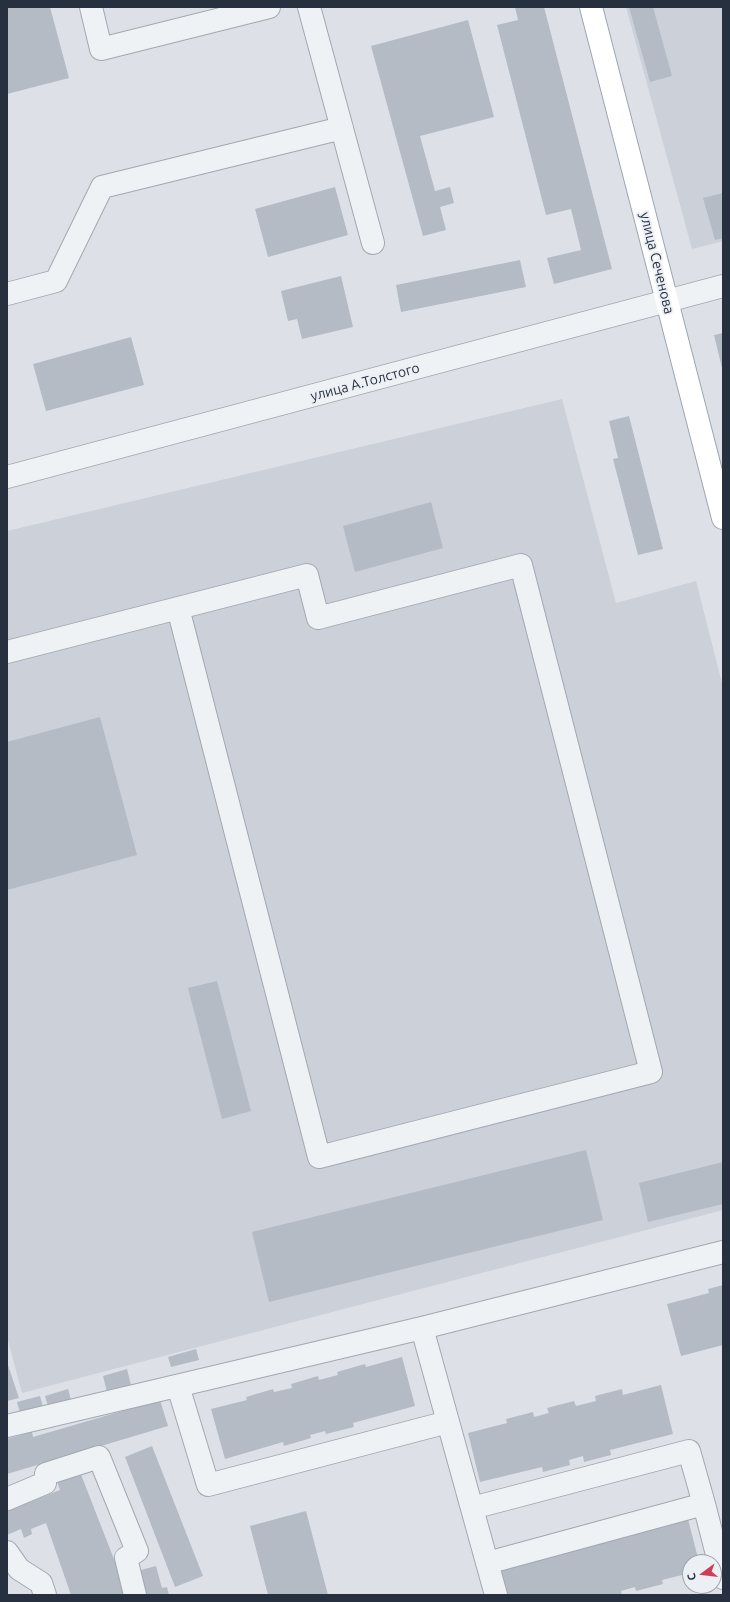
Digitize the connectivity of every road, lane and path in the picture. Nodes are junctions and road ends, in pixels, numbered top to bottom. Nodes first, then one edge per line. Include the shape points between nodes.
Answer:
1 (91, 7) edge
2 (269, 7) edge
3 (309, 7) edge
4 (591, 7) edge
5 (342, 128) junction
6 (373, 242) dead end
7 (723, 286) edge
8 (7, 294) edge
9 (667, 301) junction
10 (7, 478) edge
11 (723, 518) edge
12 (178, 608) junction
13 (7, 652) edge
14 (723, 1252) edge
15 (422, 1328) junction
16 (178, 1386) junction
17 (448, 1422) junction
18 (7, 1426) edge
19 (7, 1499) edge
20 (704, 1504) junction
21 (472, 1508) junction
22 (7, 1552) edge
23 (720, 1554) edge
24 (487, 1563) junction
25 (45, 1595) edge
26 (135, 1595) edge
27 (496, 1595) edge

1 - 2 street via 101,49
3 - 5 street
4 - 9 main road, улица Сеченова
5 - 6 street
5 - 8 street via 102,187 56,281
7 - 9 street, улица А.Толстого
9 - 10 street, улица А.Толстого
9 - 11 main road, улица Сеченова
12 - 12 street via 307,575 318,618 521,566 651,1072 319,1157
12 - 13 street
14 - 15 street
15 - 16 street
15 - 17 street
16 - 17 street via 208,1485
16 - 18 street
17 - 21 street
19 - 26 street via 45,1483 46,1474 99,1457 137,1551 126,1558
20 - 21 street via 689,1450
20 - 23 street
20 - 24 street
21 - 24 street
22 - 25 street via 19,1569 40,1583
24 - 27 street

